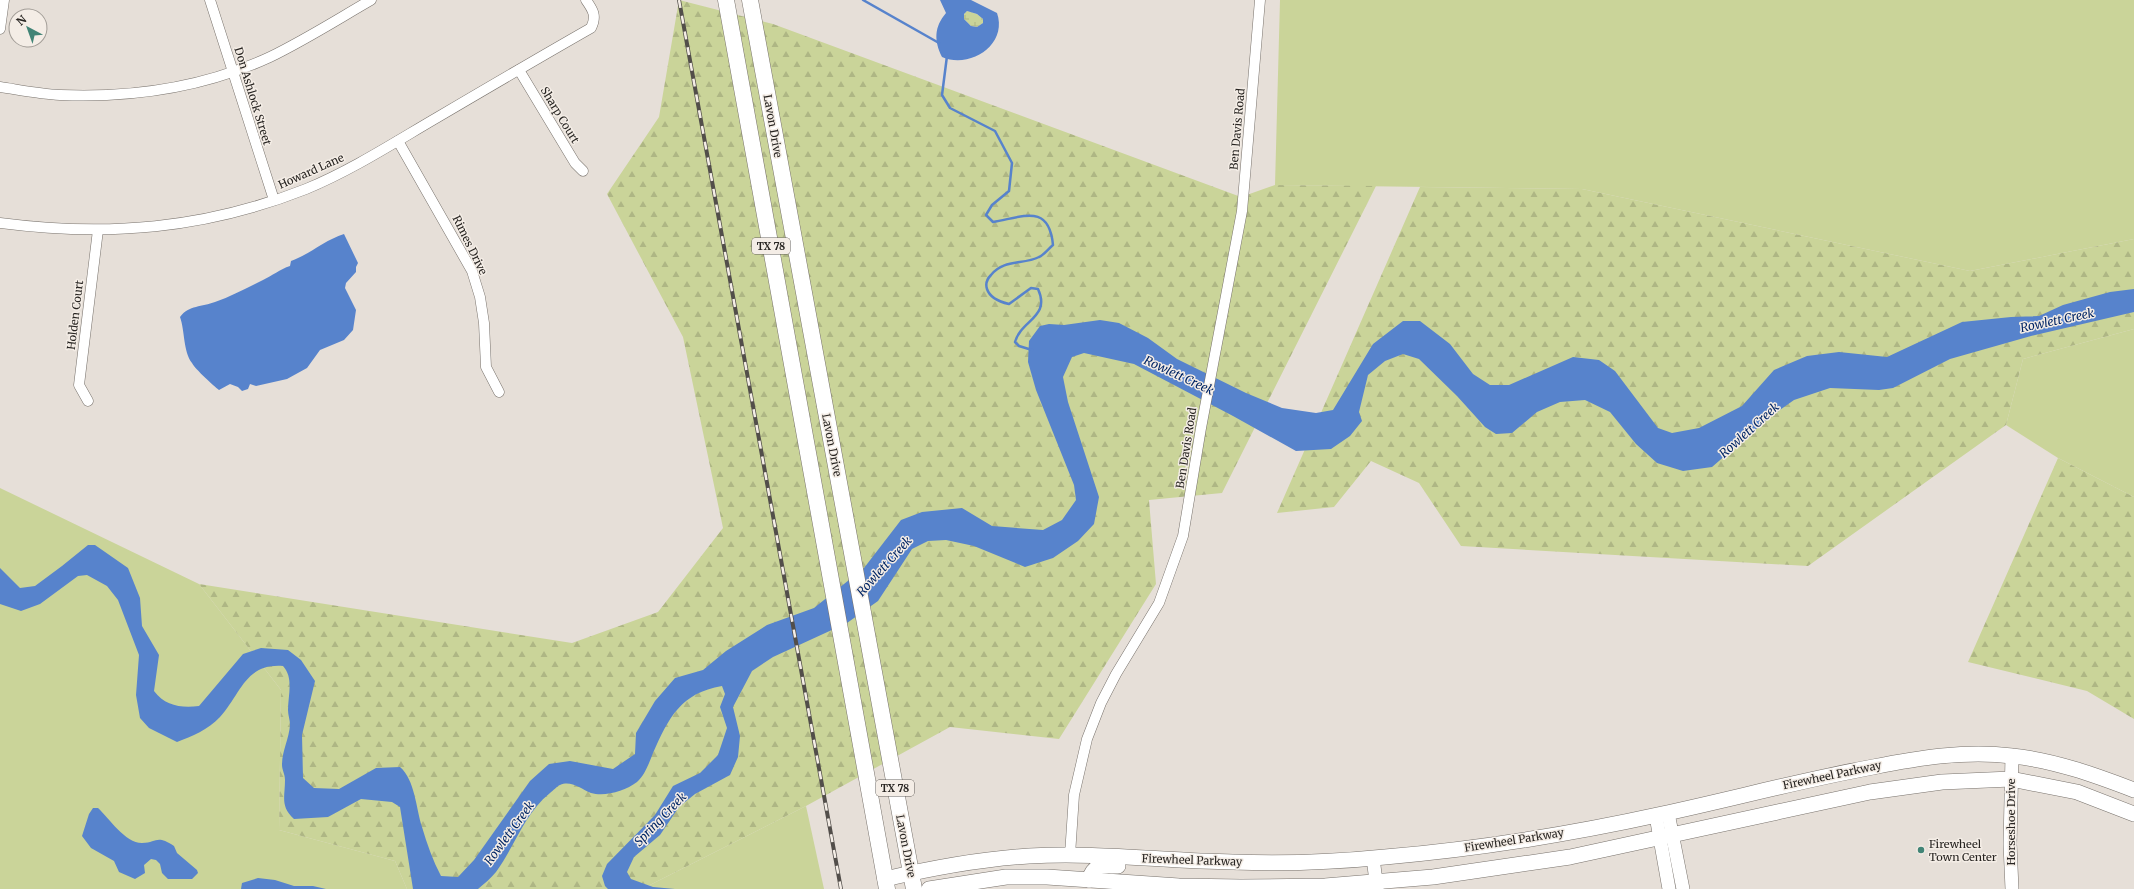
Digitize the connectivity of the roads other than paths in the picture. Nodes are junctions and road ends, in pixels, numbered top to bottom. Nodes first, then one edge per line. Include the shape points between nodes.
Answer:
1 (4, 0) edge
2 (210, 0) edge
3 (371, 0) edge
4 (586, 0) edge
5 (726, 0) edge
6 (750, 0) edge
7 (1260, 0) edge
8 (0, 29) edge
9 (519, 70) junction
10 (233, 71) junction
11 (0, 87) edge
12 (398, 141) junction
13 (583, 171) dead end
14 (274, 200) junction
15 (0, 223) edge
16 (98, 230) junction
17 (499, 392) dead end
18 (88, 401) dead end
19 (2012, 756) junction
20 (2011, 779) junction
21 (2134, 790) edge
22 (1662, 814) junction
23 (2134, 814) edge
24 (1666, 837) junction
25 (1070, 855) junction
26 (1373, 858) junction
27 (1235, 863) junction
28 (911, 873) junction
29 (1089, 880) junction
30 (886, 884) edge
31 (1377, 886) edge
32 (914, 889) edge
33 (928, 889) edge
34 (1669, 889) edge
35 (1683, 889) edge
36 (2012, 889) edge

1 - 8 street
2 - 10 street, Don Ashlock Street
3 - 10 street via 269,57
4 - 9 street, Howard Lane via 594,12 595,20 591,28
5 - 30 main road, TX 78
6 - 28 main road, Lavon Drive / TX 78
7 - 25 street, Ben Davis Road via 1242,211 1183,536 1166,585 1148,623 1112,681 1087,739 1074,795
9 - 12 street, Howard Lane
9 - 13 street, Sharp Court via 575,163
10 - 11 street via 206,80 154,91 105,96 58,95
10 - 14 street, Don Ashlock Street
12 - 14 street, Howard Lane via 306,188
12 - 17 street, Rimes Drive via 472,271 484,323 486,367
14 - 16 street, Howard Lane via 172,226
15 - 16 street, Howard Lane via 47,230
16 - 18 street, Holden Court via 79,385
19 - 20 street, Horseshoe Drive
19 - 21 main road, Firewheel Parkway via 2055,764
19 - 22 main road, Firewheel Parkway via 1962,754 1900,762 1822,776
20 - 23 main road via 2077,792
20 - 24 main road via 1942,782 1870,792
20 - 36 street, Horseshoe Drive
22 - 24 street
22 - 26 main road, Firewheel Parkway via 1499,844
24 - 31 main road via 1516,866
24 - 34 street
24 - 35 street
25 - 27 main road, Firewheel Parkway
25 - 28 main road, Firewheel Parkway via 992,859
26 - 27 main road, Firewheel Parkway
26 - 31 street
27 - 29 main road via 1194,868 1096,867
28 - 30 main road, Firewheel Parkway
28 - 32 main road, Lavon Drive / TX 78
29 - 31 main road via 1179,886
29 - 33 main road via 1006,877

